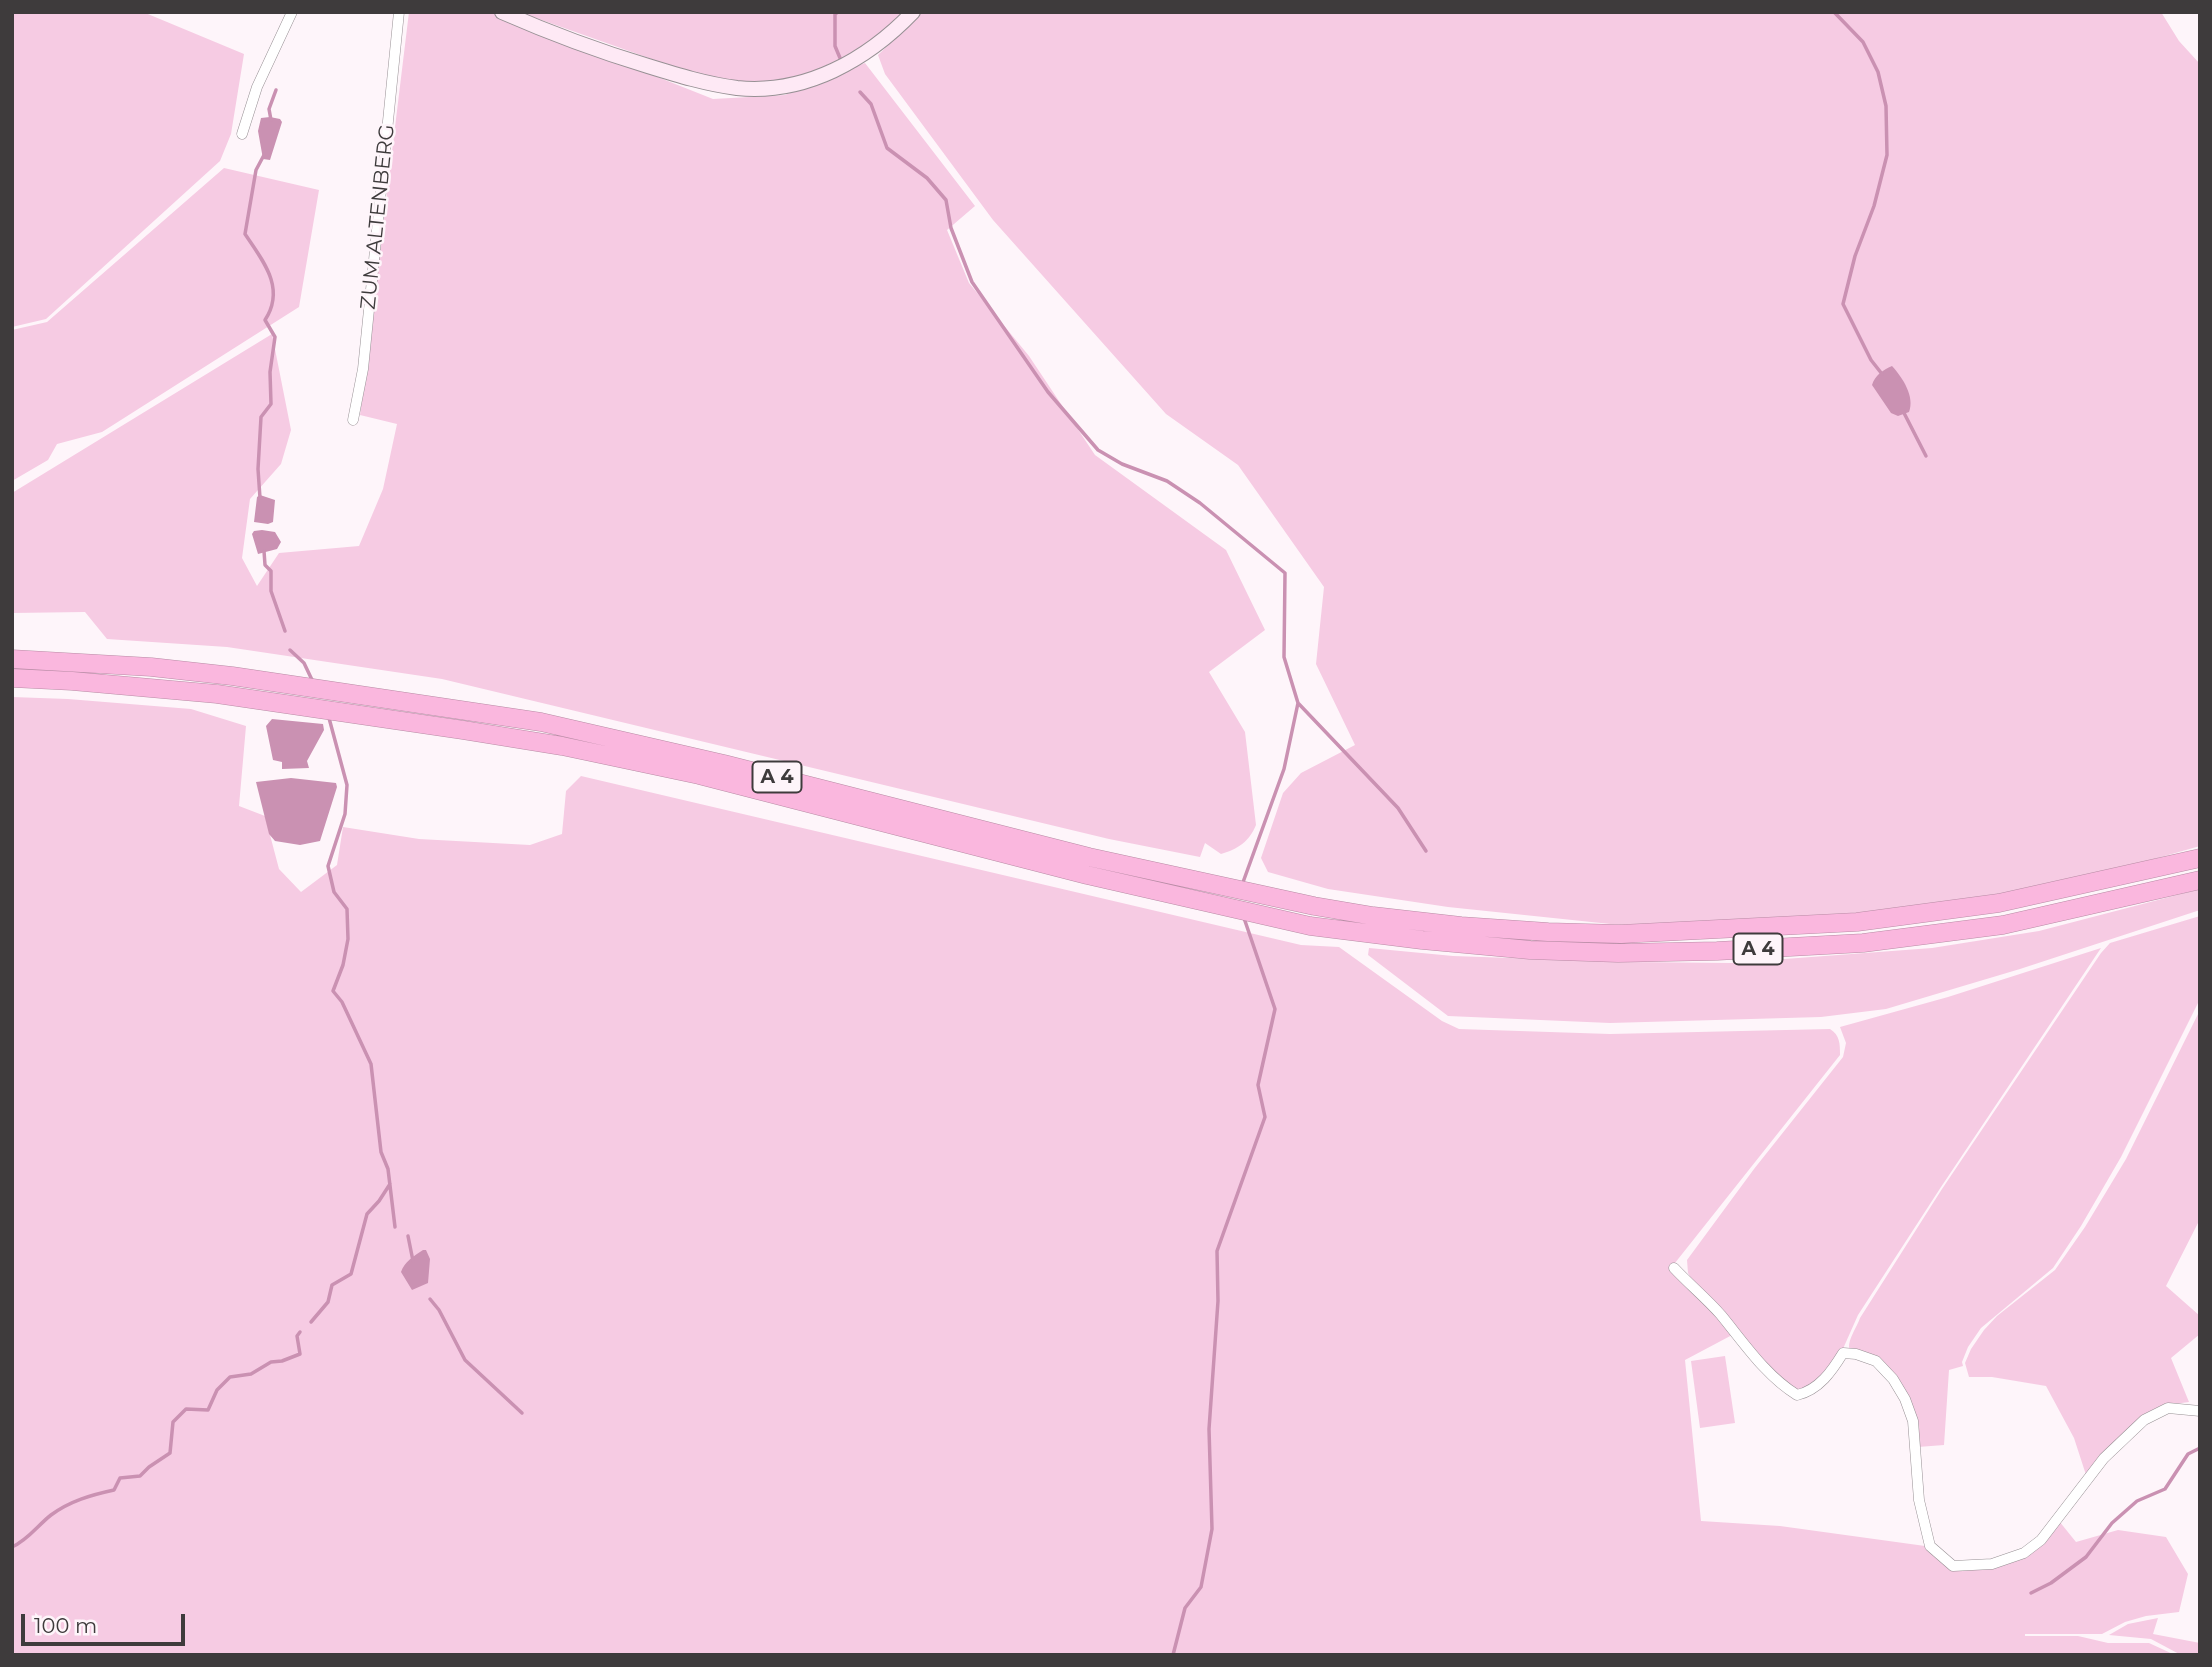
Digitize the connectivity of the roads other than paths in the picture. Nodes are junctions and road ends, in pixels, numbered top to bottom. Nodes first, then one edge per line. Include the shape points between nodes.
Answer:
1 (292, 12) edge
2 (399, 12) edge
3 (502, 12) edge
4 (913, 12) edge
5 (242, 134) dead end
6 (353, 420) dead end
7 (12, 659) edge
8 (12, 678) edge
9 (2200, 858) edge
10 (2200, 880) edge
11 (1674, 1268) dead end
12 (2200, 1411) edge

1 - 5 street via 257,88
2 - 6 street, ZUM ALTENBERG via 363,369
3 - 4 street via 631,61 710,84 751,88 790,85 832,71 873,47
7 - 9 highway, A 4 via 232,676 541,722 1089,857 1314,906 1448,925 1621,934 1857,922 1999,903
8 - 10 highway, A 4 via 217,694 562,746 699,775 1087,875 1310,926 1530,950 1717,951 1863,943 2003,925
11 - 12 street via 1784,1387 1797,1395 1810,1392 1843,1353 1876,1361 1893,1379 1913,1421 1919,1500 1930,1546 1953,1566 1992,1564 2024,1553 2041,1540 2104,1458 2144,1420 2168,1408

